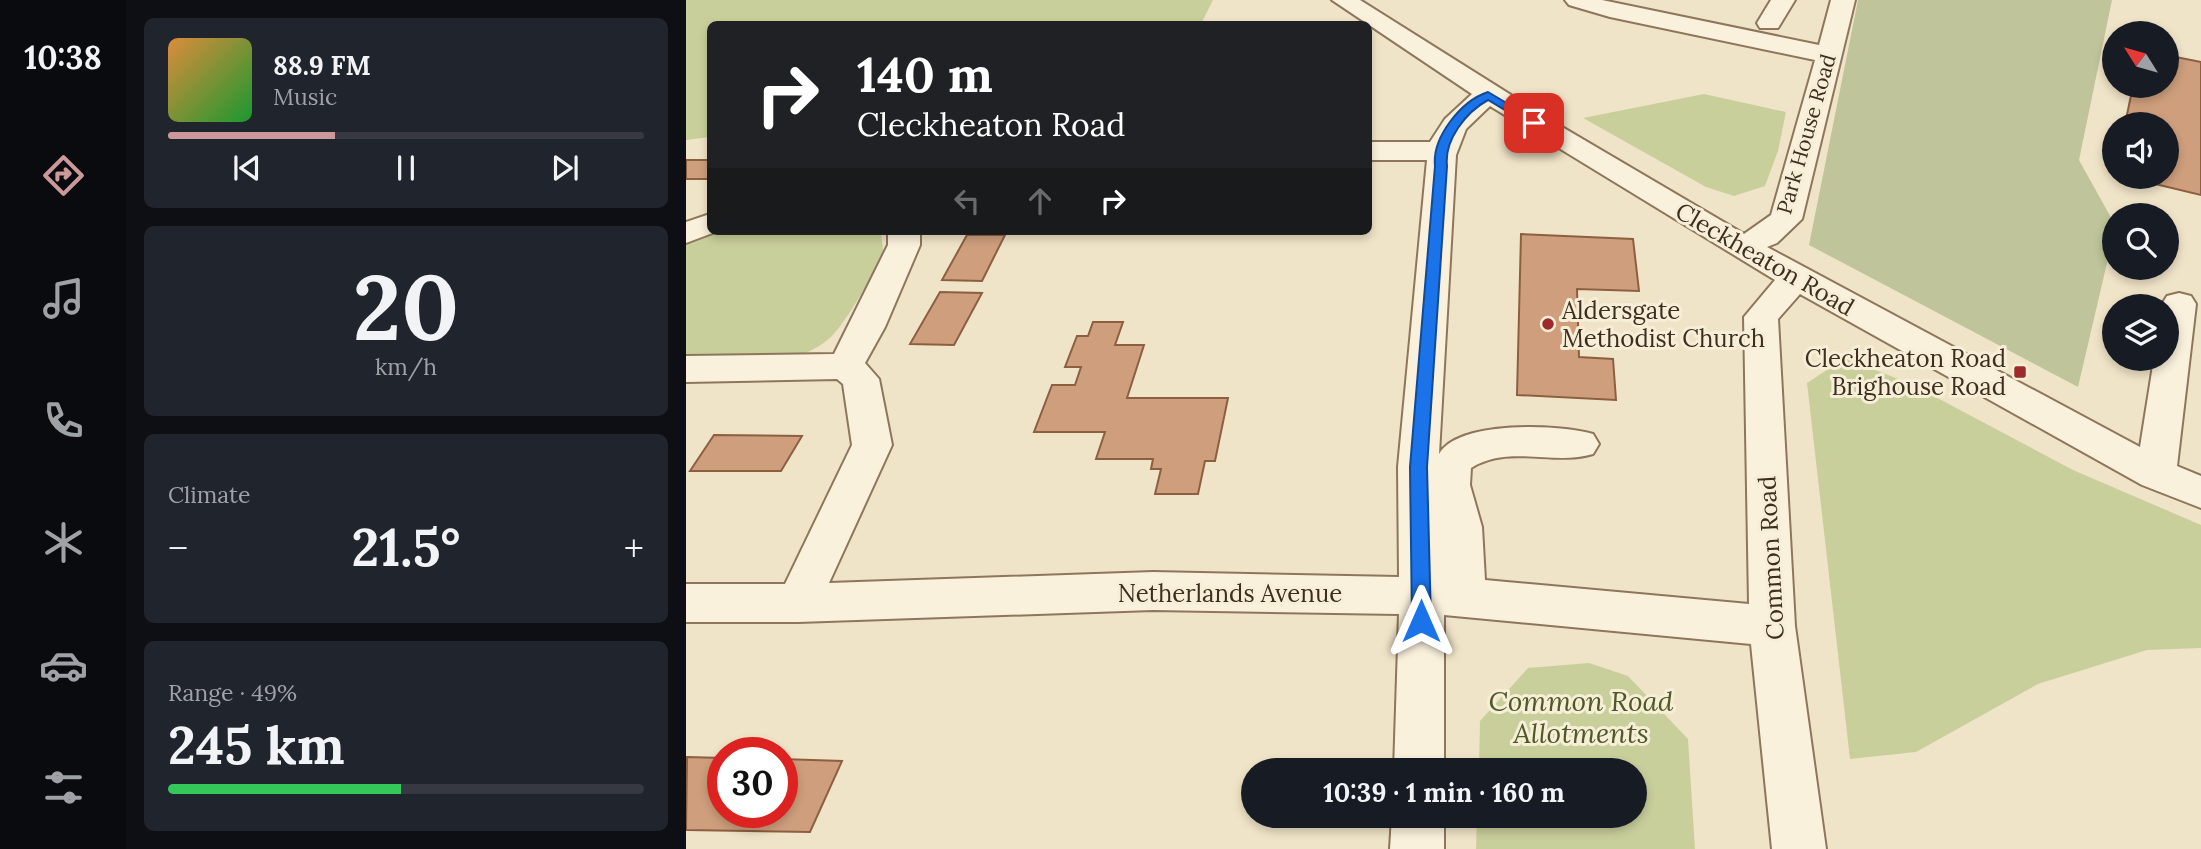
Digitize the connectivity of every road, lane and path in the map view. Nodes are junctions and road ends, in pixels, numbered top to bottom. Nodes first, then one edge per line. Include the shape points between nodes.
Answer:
1 (1344, 0) edge
2 (1577, 0) edge
3 (1783, 0) edge
4 (1843, 0) edge
5 (1769, 23) dead end
6 (1829, 55) junction
7 (1488, 95) junction
8 (1372, 151) edge
9 (1439, 151) junction
10 (707, 224) edge
11 (686, 233) edge
12 (904, 235) edge
13 (1742, 246) junction
14 (1796, 278) junction
15 (845, 366) junction
16 (686, 369) edge
17 (2170, 371) edge
18 (1579, 444) dead end
19 (2156, 474) junction
20 (2201, 492) edge
21 (1443, 596) junction
22 (686, 603) edge
23 (798, 604) junction
24 (1772, 626) junction
25 (1421, 758) edge
26 (1418, 828) edge
27 (1417, 849) edge
28 (1799, 849) edge

1 - 7 street, Cleckheaton Road
2 - 6 street
3 - 5 street
4 - 6 street, Park House Road
6 - 13 street, Park House Road via 1786,219 1766,236
7 - 9 street via 1468,107
7 - 13 street, Cleckheaton Road
8 - 9 street
9 - 21 street via 1450,192 1419,467
10 - 11 street
12 - 15 street via 904,245
13 - 14 street, Cleckheaton Road
14 - 19 street, Cleckheaton Road
14 - 24 street, Common Road via 1761,317
15 - 16 street
15 - 23 street via 861,379 872,445
17 - 19 street
18 - 21 street via 1485,444 1461,454 1450,467 1449,491 1461,524
19 - 20 street, Cleckheaton Road
21 - 23 street, Netherlands Avenue via 1153,591
21 - 24 street, Netherlands Avenue
21 - 25 street
22 - 23 street, Netherlands Avenue
24 - 28 street, Common Road
26 - 27 street

